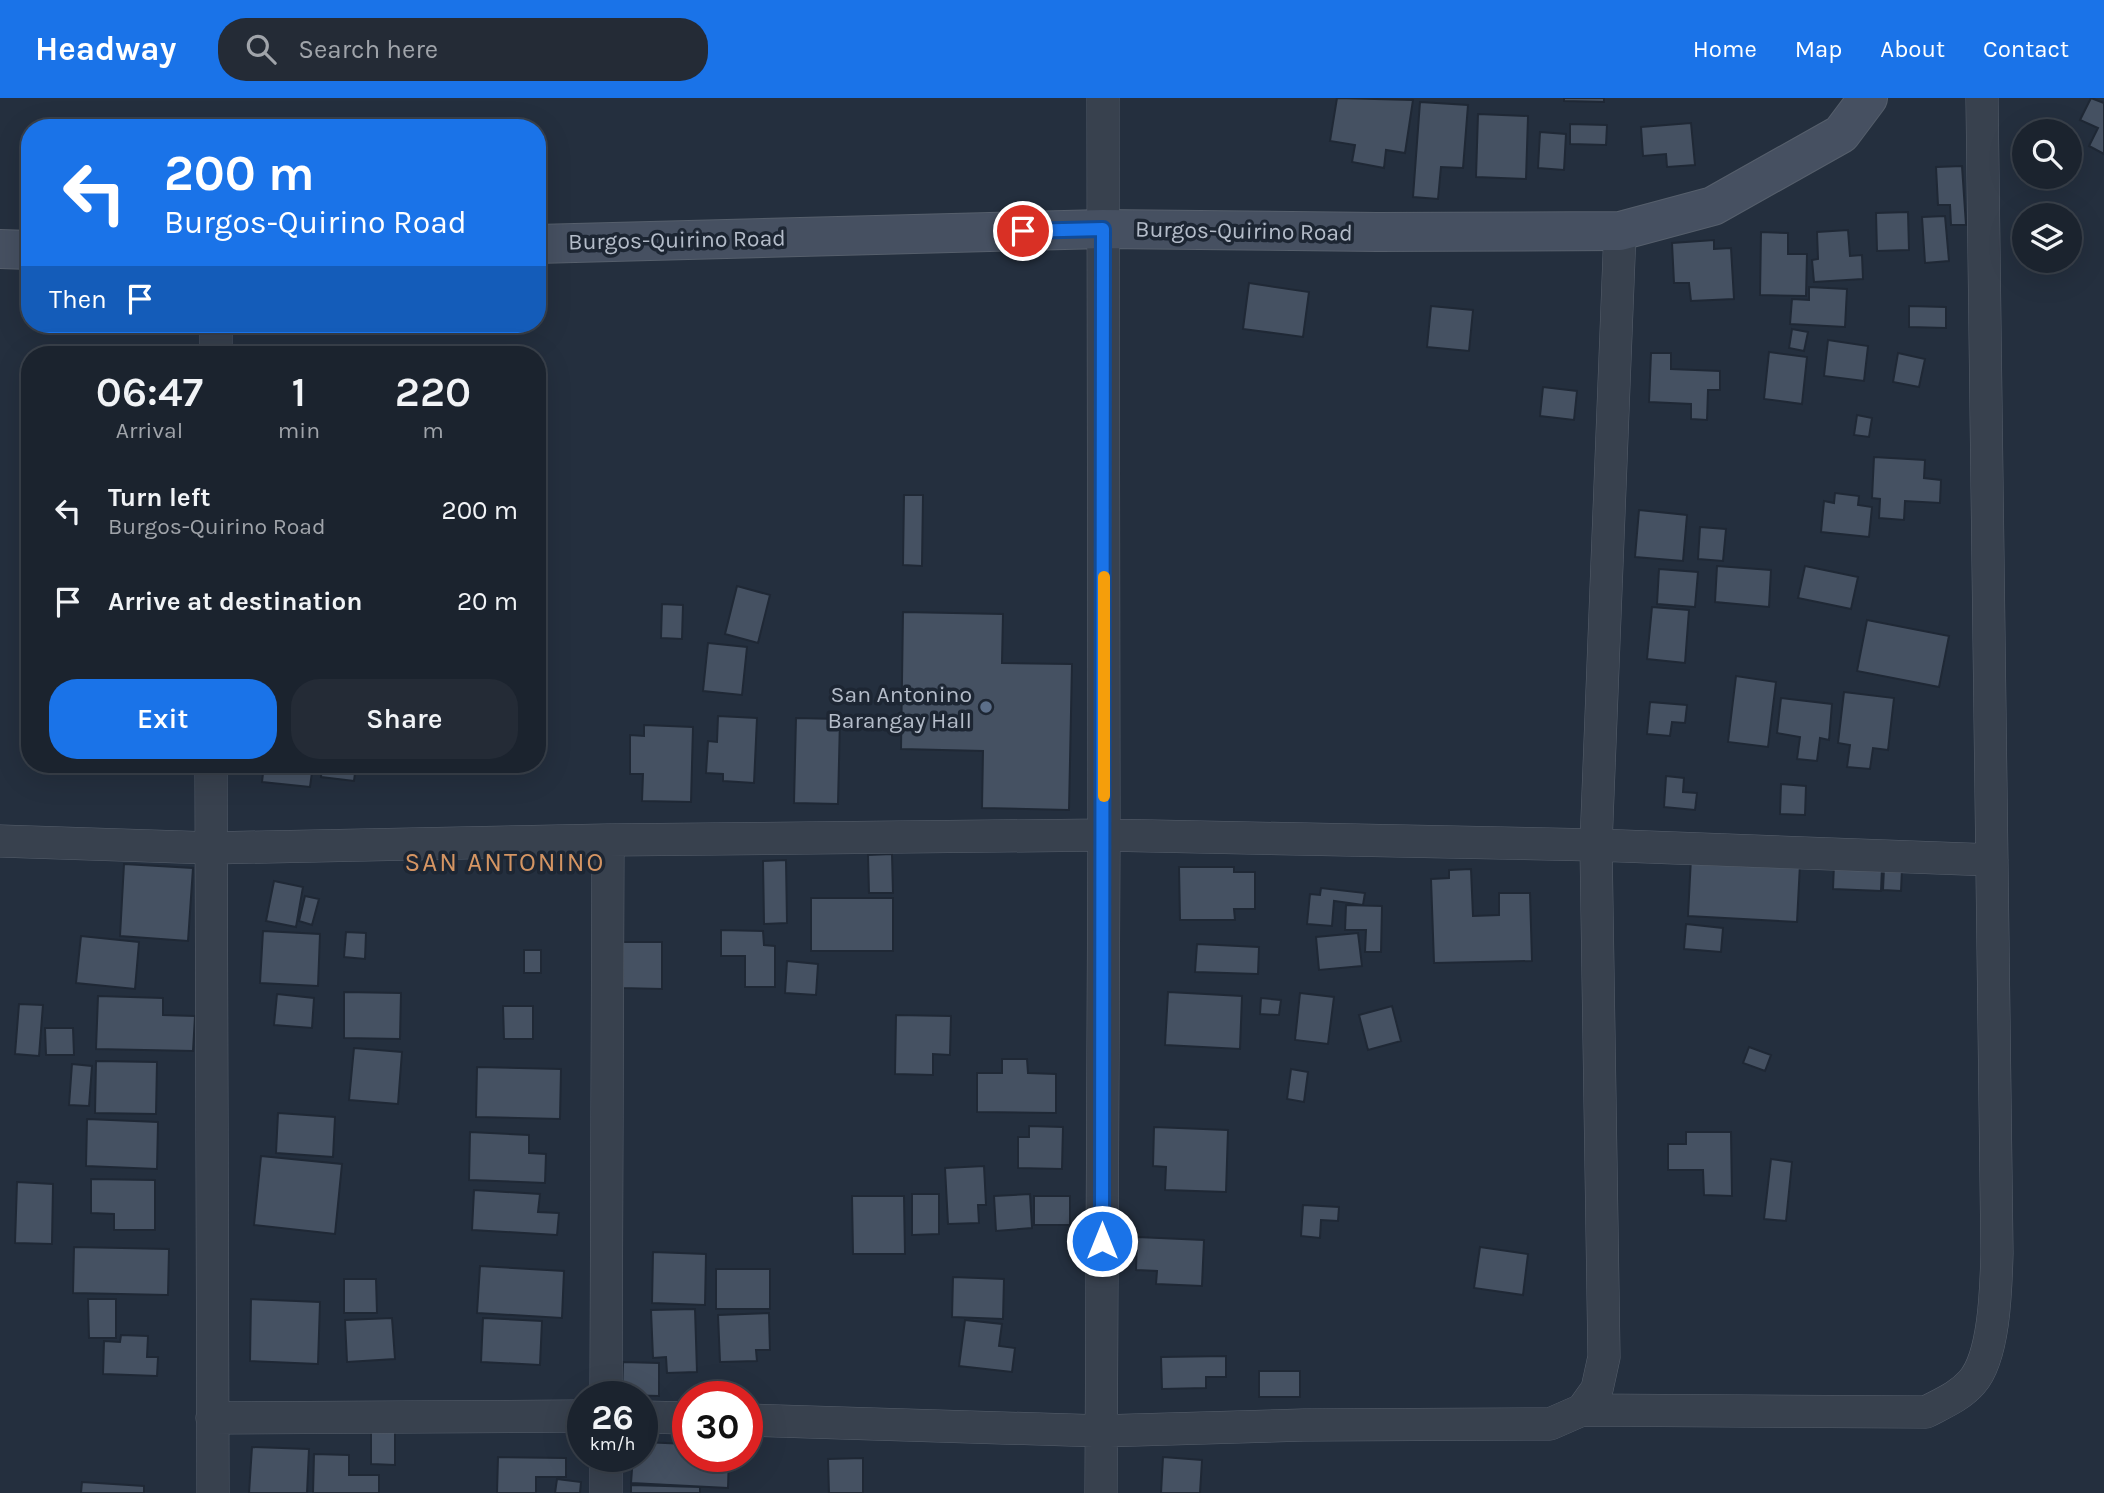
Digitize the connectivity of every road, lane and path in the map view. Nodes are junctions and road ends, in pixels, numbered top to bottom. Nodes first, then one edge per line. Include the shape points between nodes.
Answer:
1 (1103, 98) edge
2 (1868, 98) edge
3 (1982, 98) edge
4 (1103, 229) junction
5 (1620, 231) junction
6 (546, 244) edge
7 (0, 249) edge
8 (21, 250) edge
9 (211, 773) edge
10 (1104, 835) junction
11 (608, 840) junction
12 (0, 841) edge
13 (1595, 845) junction
14 (211, 848) junction
15 (1992, 860) junction
16 (606, 1381) edge
17 (1582, 1409) junction
18 (567, 1416) edge
19 (212, 1418) junction
20 (763, 1420) edge
21 (1101, 1431) junction
22 (606, 1472) edge
23 (213, 1493) edge
24 (606, 1493) edge
25 (1101, 1493) edge

1 - 4 street
2 - 5 street, Burgos-Quirino Road via 1841,134 1713,206
3 - 15 street
4 - 5 street, Burgos-Quirino Road
4 - 6 street, Burgos-Quirino Road
4 - 10 street
5 - 13 street
7 - 8 street
9 - 14 street
10 - 11 street
10 - 13 street
10 - 21 street
11 - 14 street
11 - 16 street
12 - 14 street
13 - 15 street
13 - 17 street via 1604,1357 1597,1390
14 - 19 street
15 - 17 street via 1997,1253 1995,1310 1975,1380 1959,1395 1926,1412
17 - 21 street via 1550,1424
18 - 19 street
19 - 23 street
20 - 21 street
21 - 25 street
22 - 24 street

